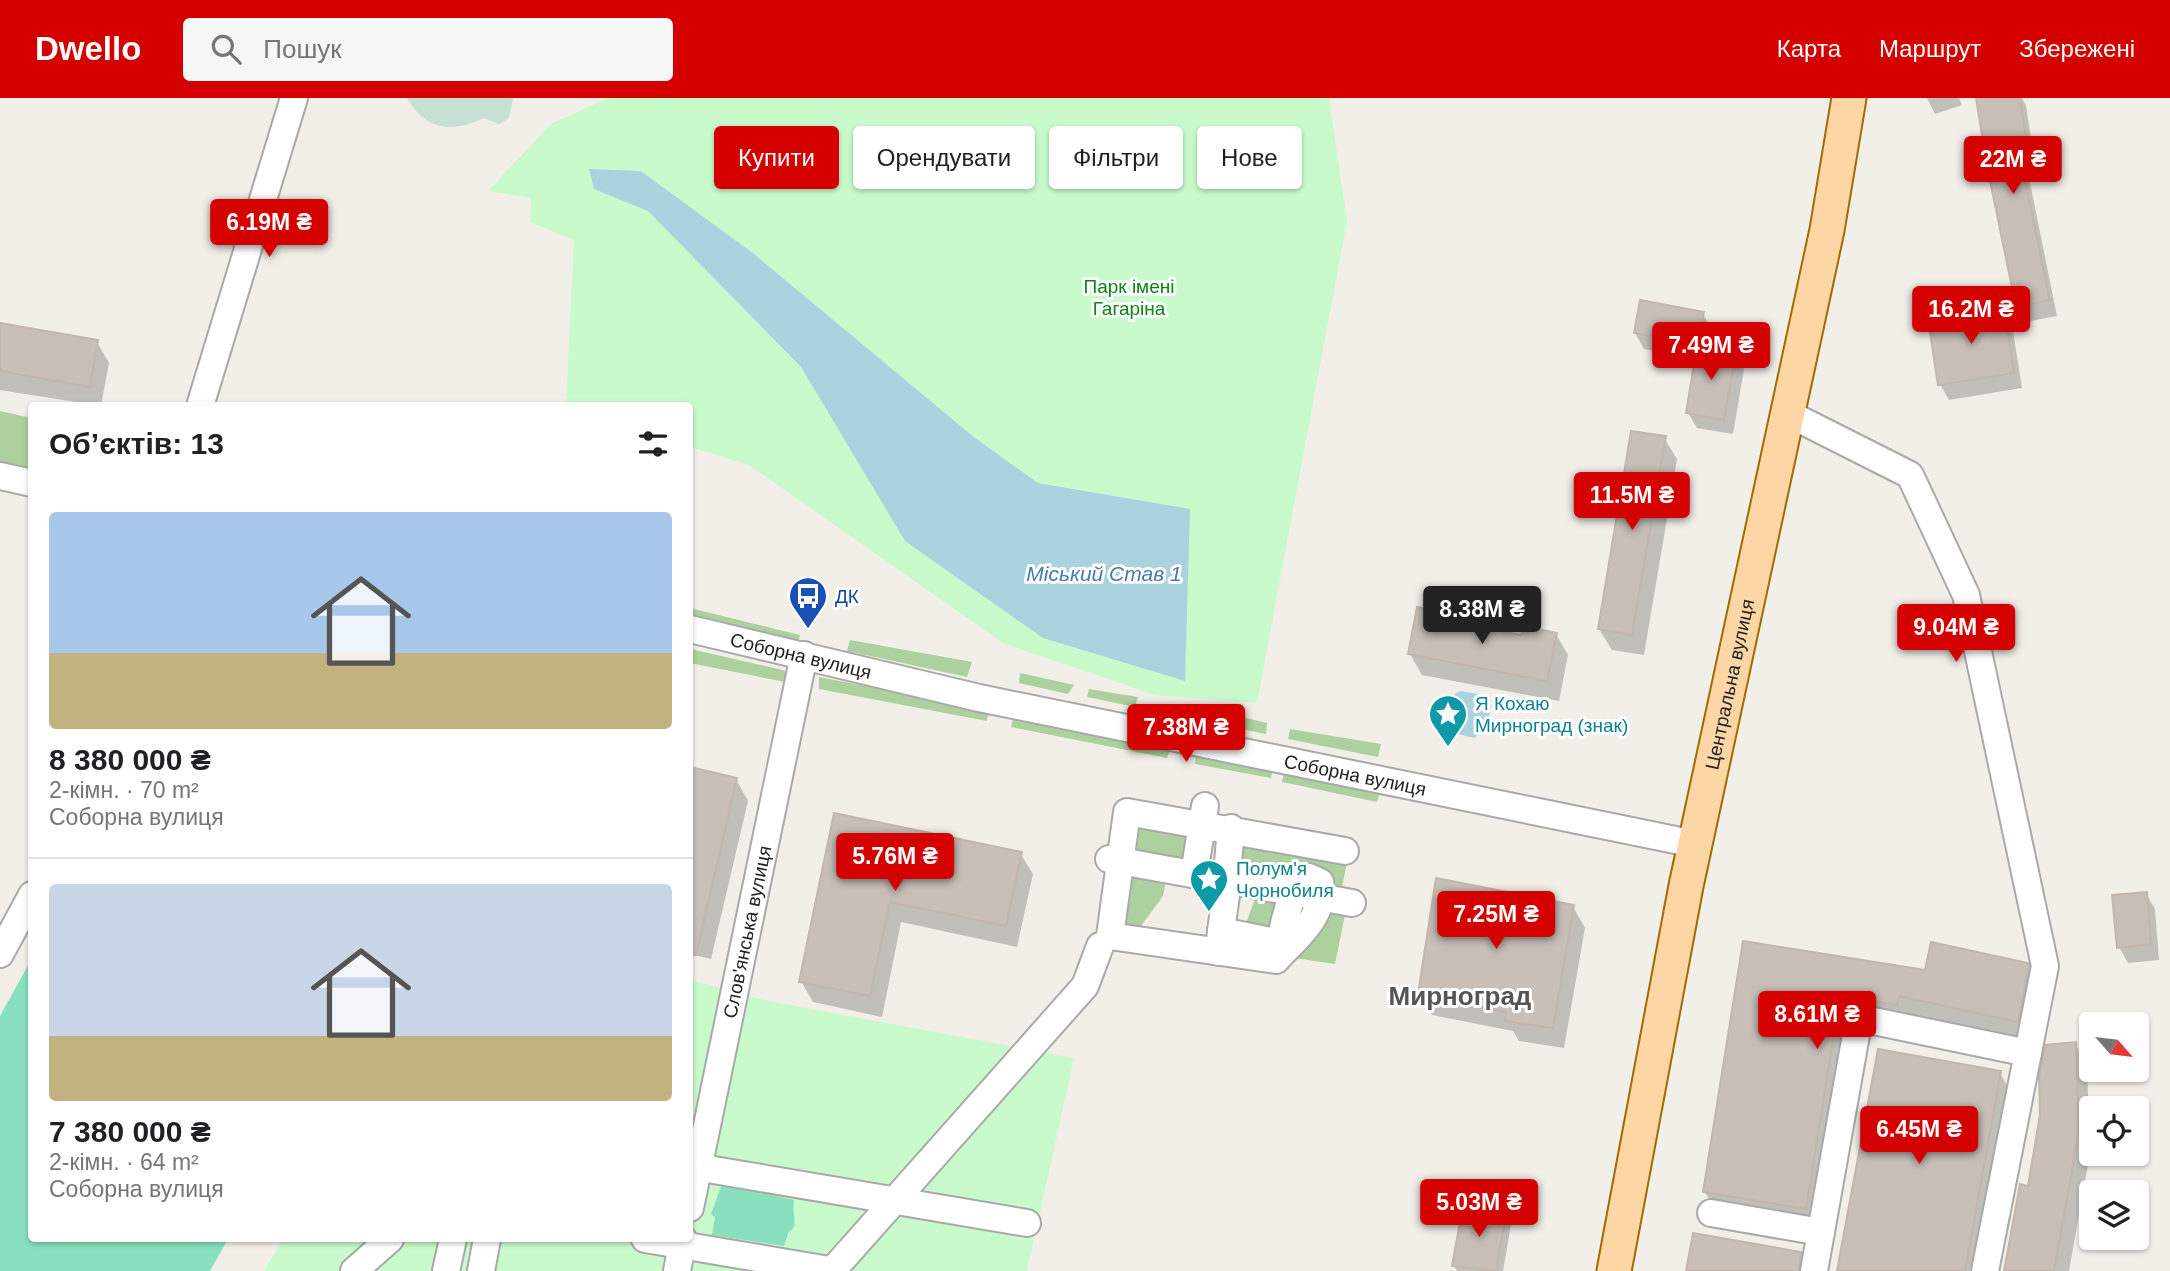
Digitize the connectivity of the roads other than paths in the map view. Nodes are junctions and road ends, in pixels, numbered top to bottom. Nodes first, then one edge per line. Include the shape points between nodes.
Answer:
1 (294, 98) edge
2 (1849, 98) edge
3 (201, 402) edge
4 (1787, 413) junction
5 (0, 476) edge
6 (28, 482) edge
7 (693, 630) edge
8 (804, 655) junction
9 (1205, 806) dead end
10 (1231, 828) dead end
11 (1695, 844) junction
12 (1345, 851) dead end
13 (1109, 859) dead end
14 (1194, 874) junction
15 (1228, 881) junction
16 (1265, 887) junction
17 (1294, 892) junction
18 (28, 902) edge
19 (1352, 903) dead end
20 (1220, 942) junction
21 (1100, 946) dead end
22 (0, 954) edge
23 (2028, 1053) junction
24 (694, 1167) edge
25 (894, 1201) junction
26 (1711, 1213) dead end
27 (1027, 1223) dead end
28 (1821, 1232) junction
29 (387, 1242) edge
30 (452, 1242) edge
31 (486, 1242) edge
32 (683, 1242) edge
33 (354, 1271) edge
34 (446, 1271) edge
35 (481, 1271) edge
36 (677, 1271) edge
37 (834, 1271) edge
38 (1614, 1271) edge
39 (1814, 1271) edge
40 (1985, 1271) edge

1 - 3 street
2 - 4 main road, Центральна вулиця via 1827,230
4 - 11 main road, Центральна вулиця
4 - 23 street via 1910,475 1966,594 2045,966
5 - 6 street
7 - 8 street, Соборна вулиця
8 - 11 street, Соборна вулиця via 979,698
8 - 24 street, Слов'янська вулиця
9 - 14 street
10 - 16 street via 1227,874 1261,878
11 - 38 main road, Центральна вулиця
12 - 20 street via 1127,811 1110,936
13 - 14 street
14 - 15 street
15 - 16 street
15 - 20 street
16 - 17 street
17 - 19 street
17 - 20 street via 1309,877 1320,882 1322,891 1314,919 1278,952
18 - 22 street
21 - 25 street via 1085,986
23 - 28 street via 1859,1018
23 - 40 street
24 - 25 street
25 - 27 street
25 - 37 street
26 - 28 street
28 - 39 street
29 - 33 street
30 - 34 street
31 - 35 street
32 - 36 street
32 - 37 street

